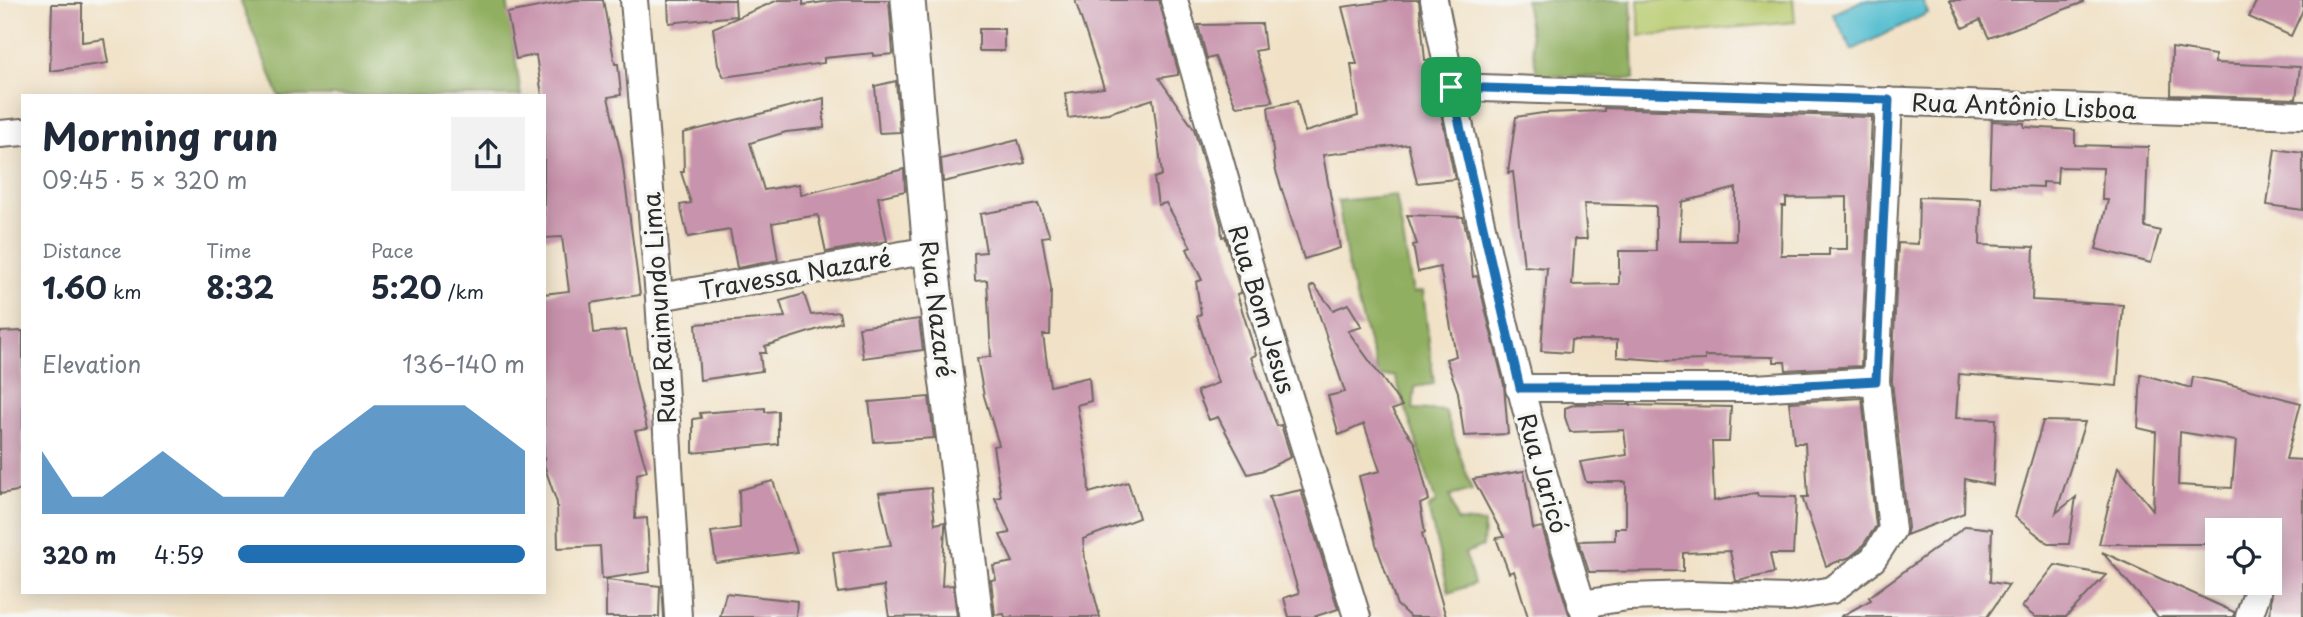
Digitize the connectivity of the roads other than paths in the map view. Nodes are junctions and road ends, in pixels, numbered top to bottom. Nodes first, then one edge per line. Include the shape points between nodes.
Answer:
1 (634, 0) edge
2 (908, 0) edge
3 (1174, 0) edge
4 (1434, 0) edge
5 (1451, 87) junction
6 (1889, 100) junction
7 (2303, 114) edge
8 (21, 132) edge
9 (0, 134) edge
10 (930, 250) junction
11 (659, 297) junction
12 (1876, 381) junction
13 (1520, 388) junction
14 (1584, 610) edge
15 (678, 617) edge
16 (976, 617) edge
17 (1357, 617) edge

1 - 11 street, Rua Raimundo Lima
2 - 10 street, Rua Nazaré
3 - 17 street, Rua Bom Jesus
4 - 5 street, Rua Jaricó
5 - 6 street, Rua Antônio Lisboa
5 - 13 street, Rua Jaricó
6 - 7 street, Rua Antônio Lisboa
6 - 12 street
8 - 9 street
10 - 11 street, Travessa Nazaré
10 - 16 street, Rua Nazaré
11 - 15 street, Rua Raimundo Lima
12 - 13 street via 1755,388
12 - 14 street via 1892,530 1873,559 1832,590 1788,598 1628,597
13 - 14 street, Rua Jaricó

